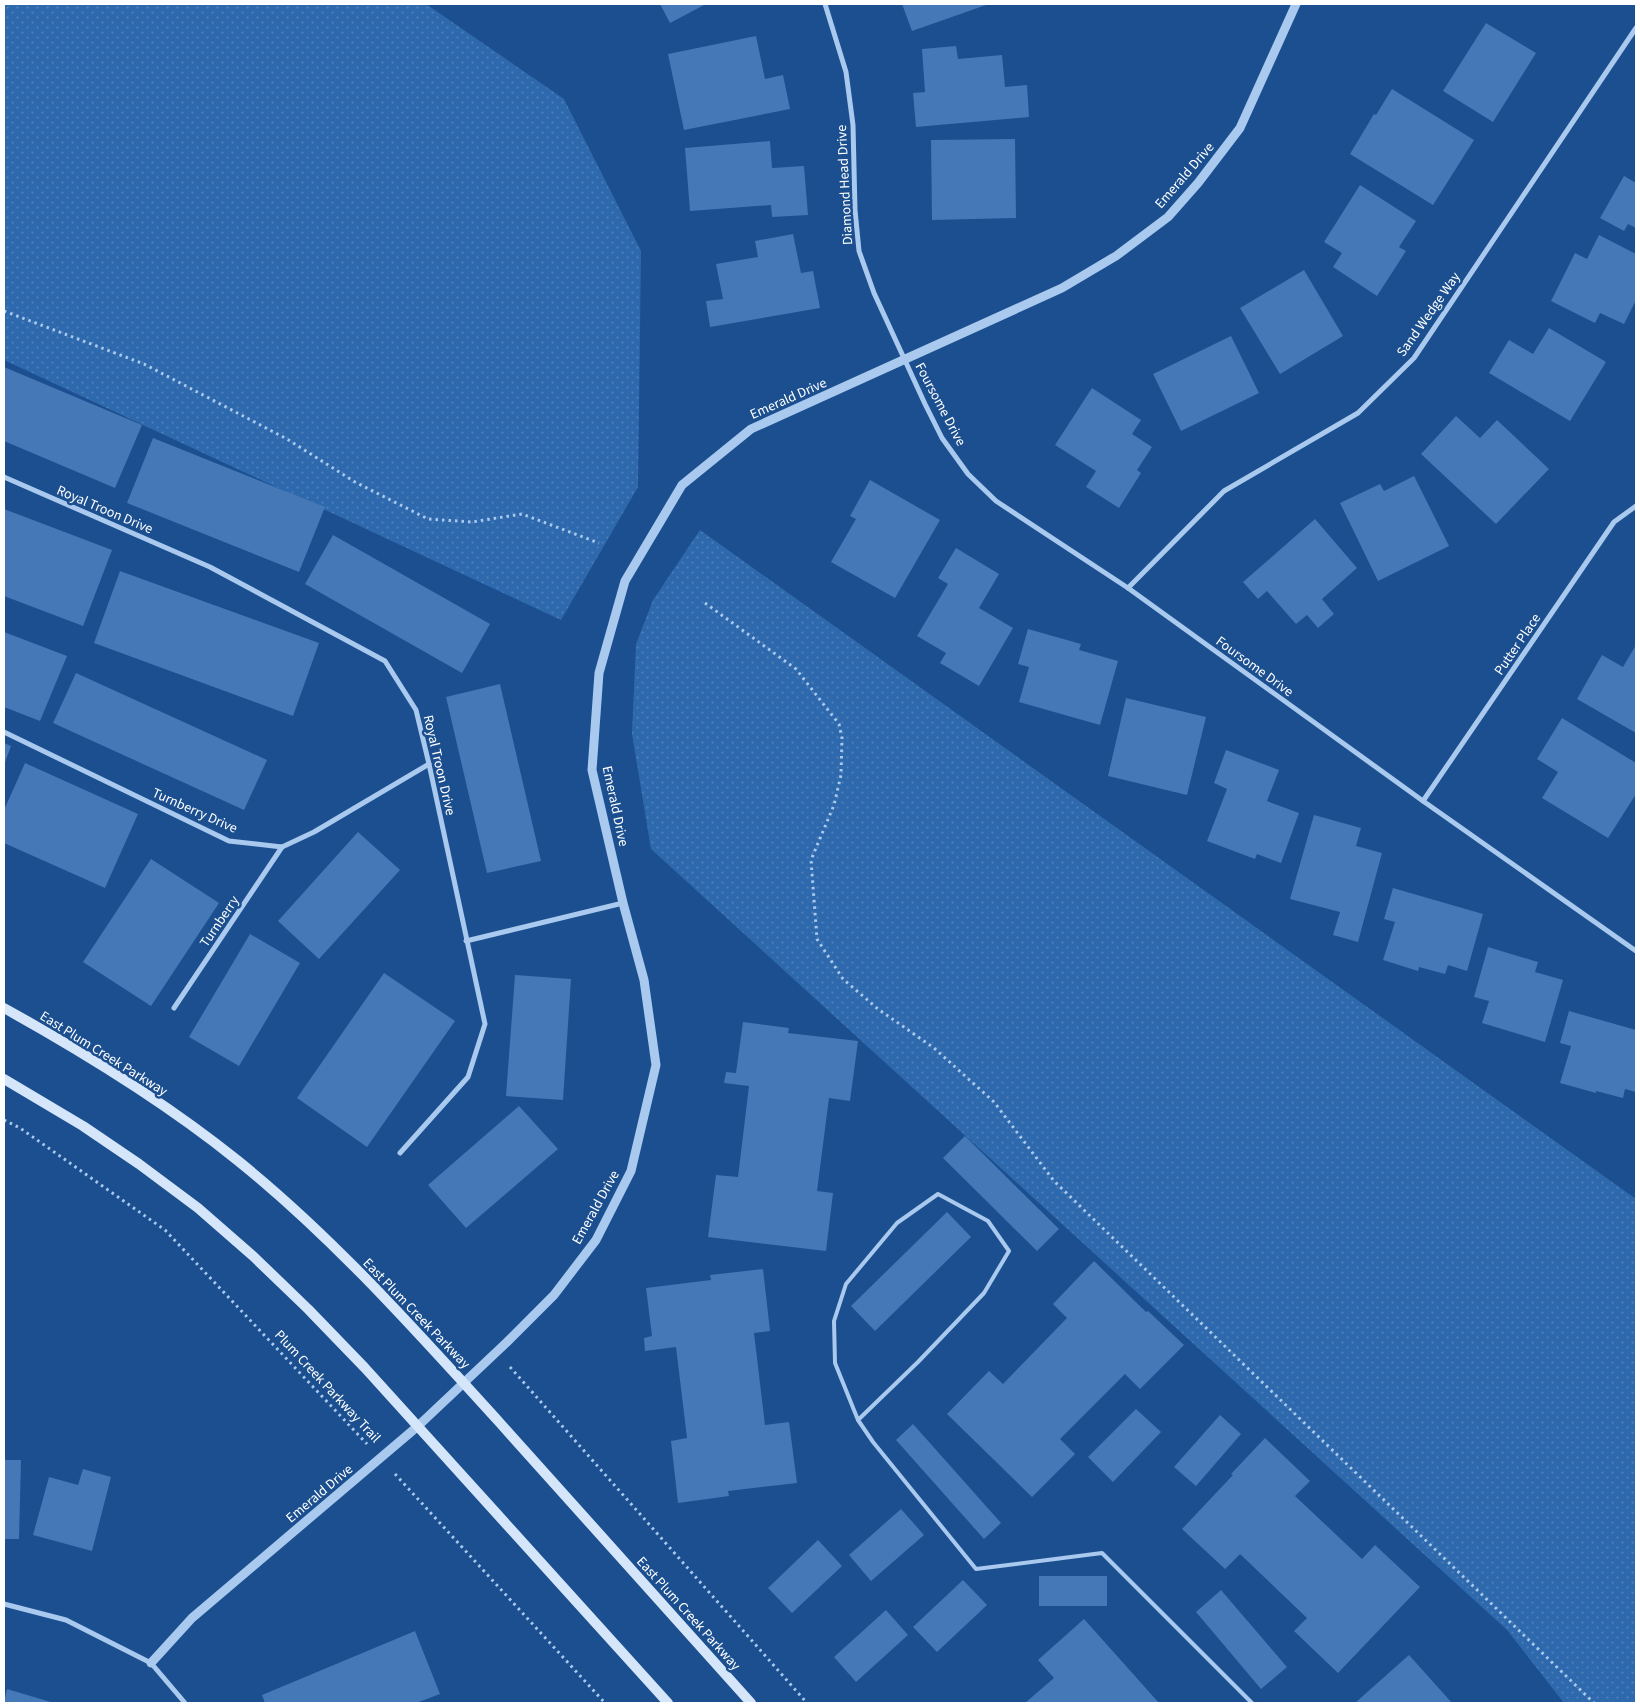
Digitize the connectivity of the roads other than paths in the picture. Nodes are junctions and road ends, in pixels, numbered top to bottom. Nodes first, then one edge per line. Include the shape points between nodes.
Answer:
1 (825, 4) edge
2 (1296, 4) edge
3 (1636, 28) edge
4 (904, 360) junction
5 (4, 478) edge
6 (1636, 506) edge
7 (1128, 588) junction
8 (4, 732) edge
9 (429, 764) junction
10 (1423, 801) junction
11 (282, 847) junction
12 (623, 903) junction
13 (466, 941) junction
14 (1636, 951) edge
15 (4, 1008) edge
16 (174, 1008) dead end
17 (4, 1079) edge
18 (400, 1153) dead end
19 (464, 1383) junction
20 (858, 1420) junction
21 (418, 1426) junction
22 (4, 1604) edge
23 (151, 1663) junction
24 (185, 1703) edge
25 (668, 1703) edge
26 (751, 1703) edge
27 (1252, 1703) edge

1 - 4 street, Diamond Head Drive via 846,72 859,251
2 - 4 street, Emerald Drive via 1240,128 1168,217 1116,256 1062,288
3 - 7 street, Sand Wedge Way via 1414,358 1358,413 1224,491
4 - 7 street, Foursome Drive via 942,438 968,474 996,501
4 - 12 street, Emerald Drive via 751,429 682,485 624,581 599,673 592,770
5 - 9 street, Royal Troon Drive via 210,567 385,661 416,710
6 - 10 street, Putter Place via 1614,522
7 - 10 street, Foursome Drive
8 - 11 street, Turnberry Drive via 229,841
9 - 11 street via 314,832
9 - 13 street, Royal Troon Drive
10 - 14 street, Foursome Drive
11 - 16 street, Turnberry
12 - 13 street
12 - 19 street, Emerald Drive via 644,980 656,1066 631,1171 596,1240 554,1295
13 - 18 street, Royal Troon Drive via 485,1024 468,1077
15 - 19 main road, East Plum Creek Parkway via 116,1074 238,1160 352,1265
17 - 21 main road via 83,1126 198,1208 308,1309
19 - 21 street, Emerald Drive
19 - 26 main road, East Plum Creek Parkway
20 - 20 lane via 835,1363 834,1321 846,1284 898,1223 938,1194 988,1222 1009,1251 984,1293
20 - 27 lane via 976,1569 1102,1553
21 - 23 street, Emerald Drive via 192,1618
21 - 25 main road
22 - 23 street via 66,1620
23 - 24 street

